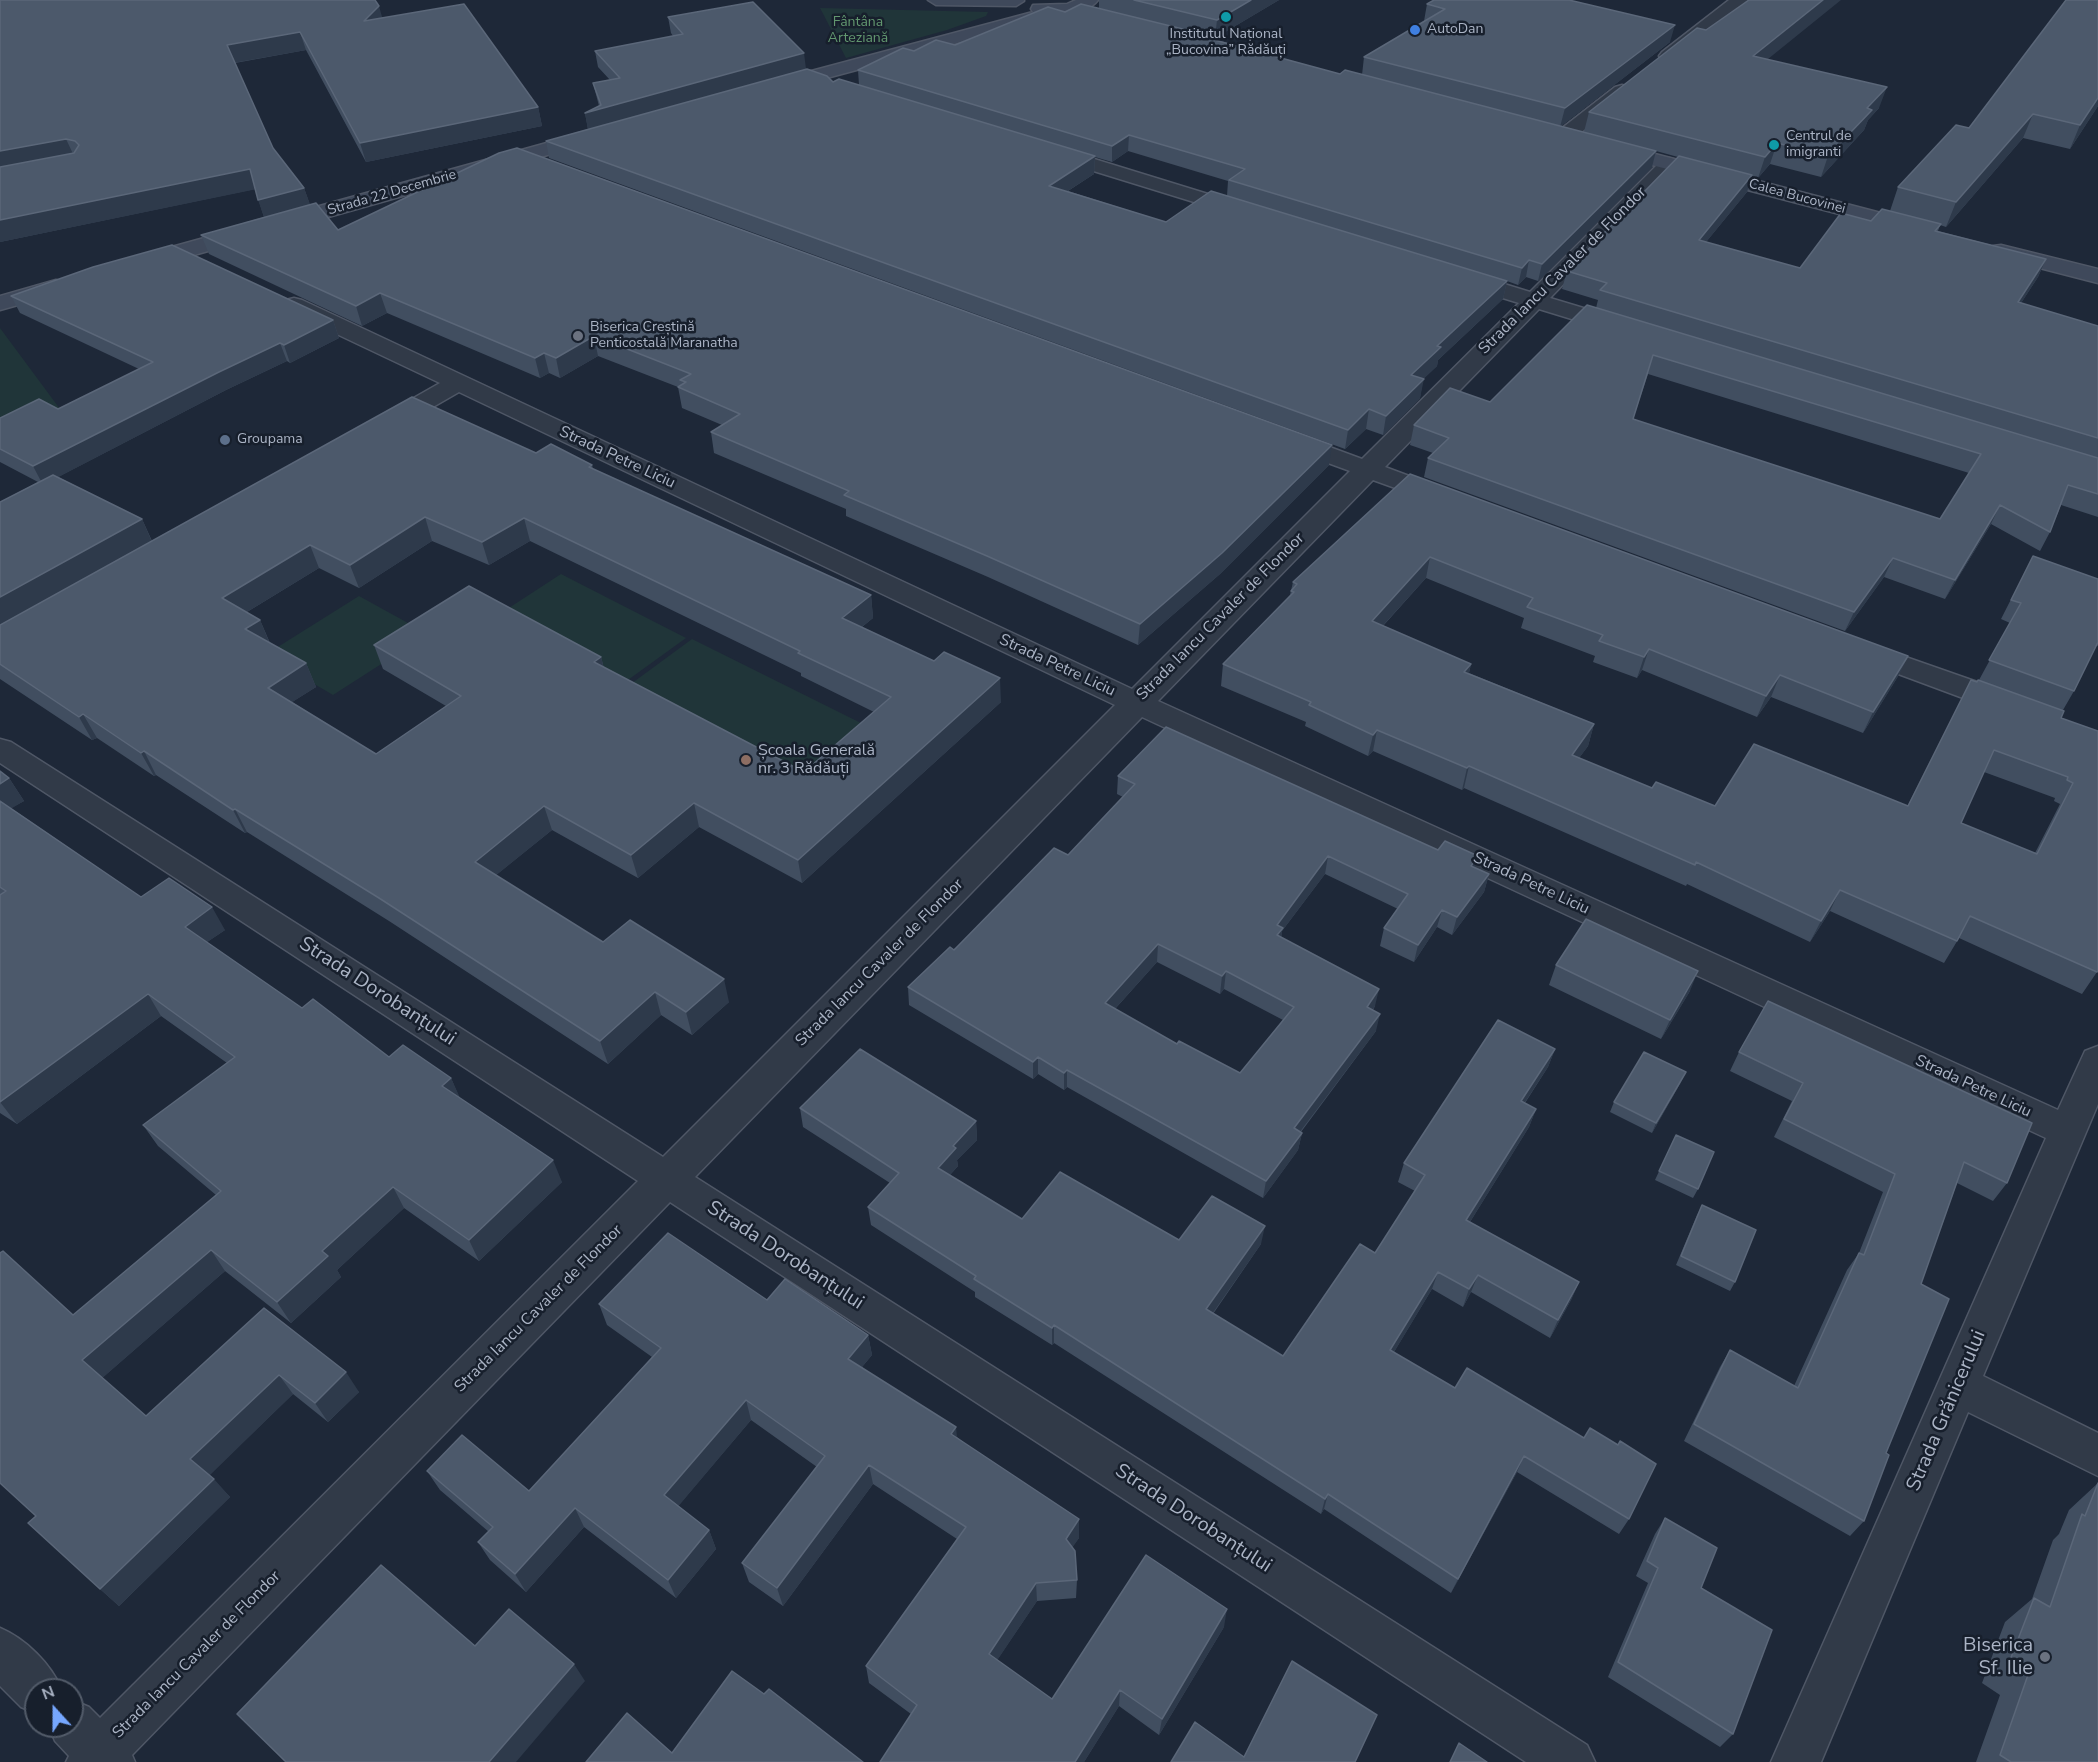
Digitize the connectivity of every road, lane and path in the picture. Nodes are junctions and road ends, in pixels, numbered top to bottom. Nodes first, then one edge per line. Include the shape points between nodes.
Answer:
1 (936, 0) edge
2 (1740, 0) edge
3 (1019, 3) edge
4 (1098, 5) edge
5 (1064, 10) junction
6 (958, 37) junction
7 (1652, 69) edge
8 (806, 77) junction
9 (1634, 82) edge
10 (844, 89) edge
11 (760, 90) edge
12 (1542, 130) edge
13 (612, 131) edge
14 (1564, 136) junction
15 (1036, 148) edge
16 (521, 157) junction
17 (1669, 164) junction
18 (555, 170) edge
19 (1263, 217) edge
20 (1936, 234) edge
21 (1982, 246) edge
22 (181, 252) junction
23 (211, 266) edge
24 (124, 268) edge
25 (1444, 272) edge
26 (2098, 276) edge
27 (79, 280) edge
28 (275, 297) edge
29 (1534, 300) junction
30 (0, 303) edge
31 (1647, 334) edge
32 (458, 383) junction
33 (1267, 432) edge
34 (364, 436) edge
35 (1367, 469) junction
36 (1468, 506) edge
37 (1839, 642) edge
38 (1136, 703) junction
39 (2031, 712) edge
40 (0, 749) edge
41 (2098, 1061) edge
42 (2068, 1131) junction
43 (667, 1179) junction
44 (1958, 1385) junction
45 (2098, 1455) edge
46 (0, 1652) edge
47 (26, 1678) edge
48 (93, 1750) edge
49 (1570, 1762) edge
50 (1796, 1762) edge

1 - 3 street
2 - 7 street
3 - 5 street
3 - 6 street
4 - 5 street
5 - 6 street
6 - 8 street
8 - 10 street
8 - 11 street
9 - 14 street
12 - 14 street, Calea Bucovinei
13 - 16 street, Strada 22 Decembrie
14 - 17 street, Calea Bucovinei
15 - 19 street
16 - 18 street
16 - 22 street, Strada 22 Decembrie
17 - 20 street, Calea Bucovinei
17 - 29 street, Strada Iancu Cavaler de Flondor
21 - 26 street
22 - 23 street
22 - 24 street, Strada 22 Decembrie
25 - 29 street
27 - 30 street
28 - 32 street, Strada Petre Liciu
29 - 31 street
29 - 35 street, Strada Iancu Cavaler de Flondor
32 - 34 street
32 - 38 street, Strada Petre Liciu
33 - 35 street
35 - 36 street
35 - 38 street, Strada Iancu Cavaler de Flondor
37 - 39 street
38 - 42 street, Strada Petre Liciu
38 - 43 street, Strada Iancu Cavaler de Flondor
40 - 43 street, Strada Dorobanțului
41 - 42 street, Strada Grănicerului
42 - 44 street, Strada Grănicerului
43 - 48 street, Strada Iancu Cavaler de Flondor
43 - 49 street, Strada Dorobanțului
44 - 45 street
44 - 50 street, Strada Grănicerului
46 - 47 street

